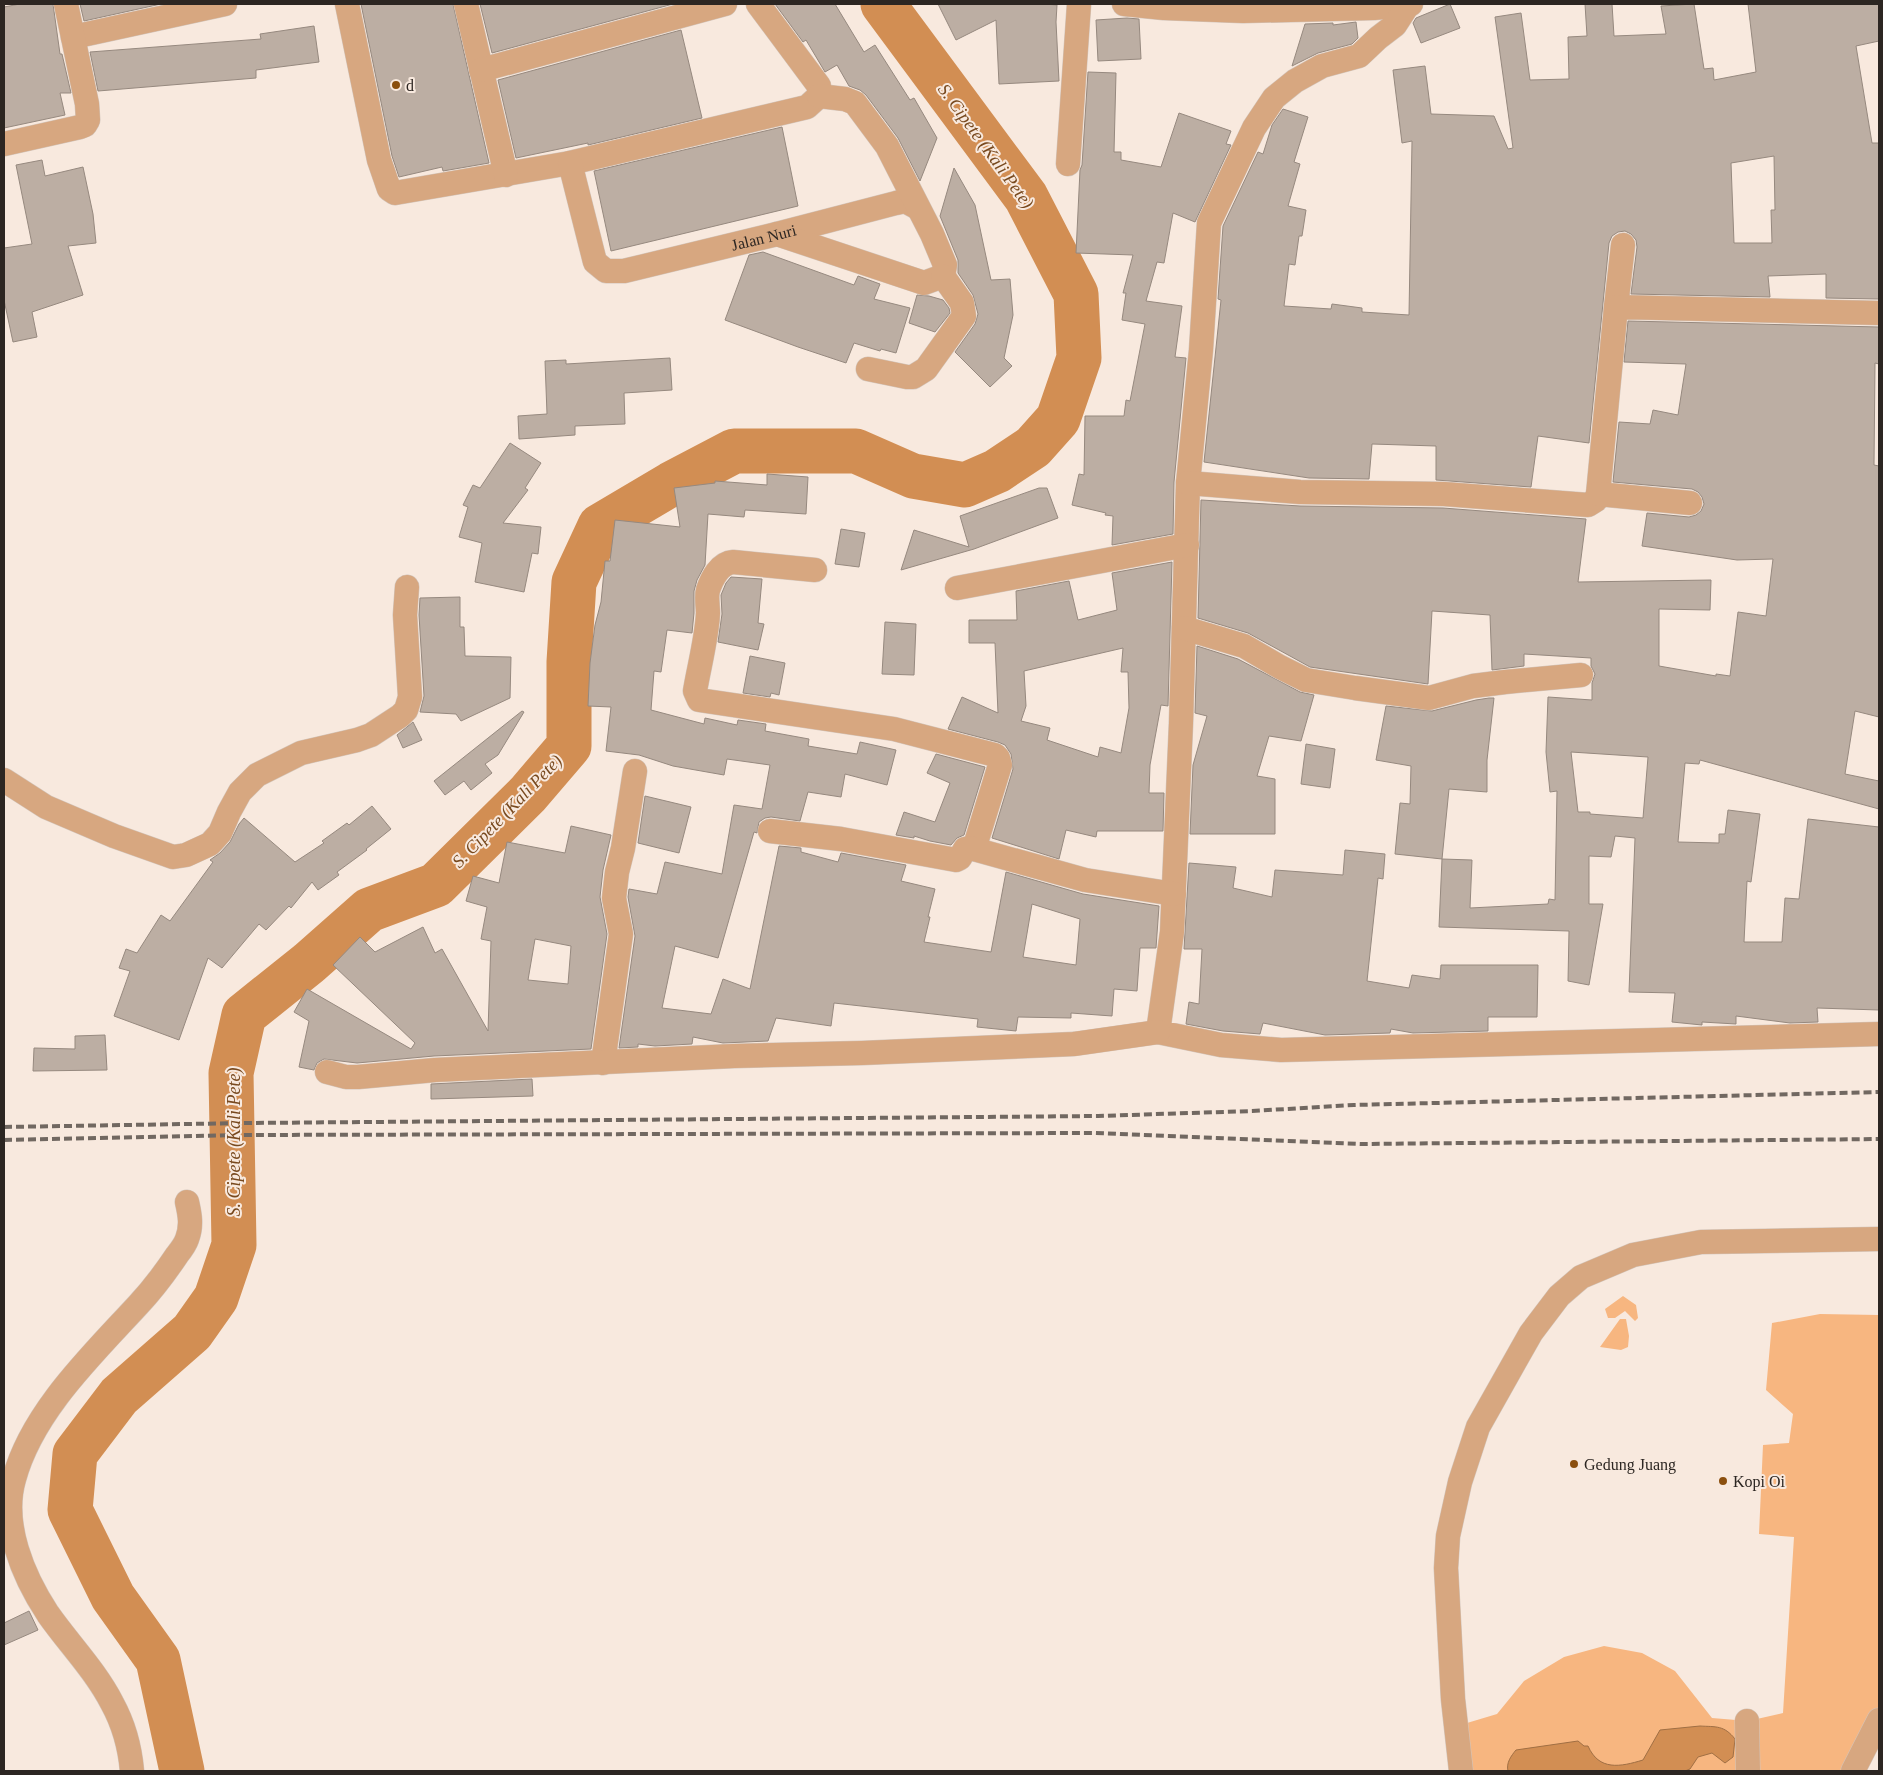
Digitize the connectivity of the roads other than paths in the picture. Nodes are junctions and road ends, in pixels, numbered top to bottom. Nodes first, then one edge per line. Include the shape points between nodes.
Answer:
1 (66, 4) edge
2 (225, 4) edge
3 (347, 4) edge
4 (466, 4) edge
5 (725, 4) edge
6 (758, 4) edge
7 (1079, 4) edge
8 (1124, 4) edge
9 (1410, 5) edge
10 (1209, 7) edge
11 (73, 37) junction
12 (481, 70) junction
13 (819, 96) junction
14 (4, 144) edge
15 (570, 163) junction
16 (1068, 164) dead end
17 (506, 175) junction
18 (918, 208) junction
19 (777, 234) junction
20 (1623, 245) dead end
21 (943, 276) junction
22 (1616, 307) junction
23 (1879, 313) edge
24 (868, 370) dead end
25 (1188, 483) junction
26 (1598, 494) junction
27 (1690, 503) dead end
28 (1187, 545) junction
29 (815, 570) dead end
30 (407, 587) dead end
31 (957, 588) dead end
32 (1184, 628) junction
33 (1581, 675) dead end
34 (636, 771) dead end
35 (4, 780) edge
36 (770, 831) dead end
37 (974, 849) junction
38 (1174, 894) junction
39 (1158, 1032) junction
40 (1879, 1034) edge
41 (603, 1063) junction
42 (327, 1072) dead end
43 (186, 1202) dead end
44 (1879, 1239) edge
45 (1879, 1720) edge
46 (1748, 1721) dead end
47 (132, 1771) edge
48 (1461, 1771) edge
49 (1748, 1771) edge
50 (1853, 1771) edge

1 - 11 street
2 - 11 street
3 - 17 street via 379,160 389,189 396,193
4 - 12 street
5 - 12 street
6 - 13 street via 820,86
7 - 16 street
8 - 10 street
9 - 10 street via 1243,11
9 - 25 street via 1395,25 1359,56 1322,66 1274,98 1254,128 1209,223
11 - 14 street via 88,112 85,125
12 - 17 street
13 - 15 street via 807,107
13 - 18 street via 855,103 887,146
15 - 17 street
15 - 19 street, Jalan Nuri via 596,262 606,271 624,271
18 - 19 street, Jalan Nuri via 905,201
18 - 21 street via 945,265
19 - 21 street via 924,284
20 - 22 street
21 - 24 street via 962,303 964,316 926,369 907,377
22 - 23 street
22 - 26 street
25 - 26 street via 1300,492 1444,494 1588,505 1596,500
25 - 28 street
26 - 27 street
28 - 31 street
28 - 32 street
29 - 37 street via 733,562 721,568 708,589 708,613 696,696 699,700 894,729 995,755 1000,764
30 - 35 street via 405,615 410,697 406,710 371,735 301,752 257,775 240,792 220,833 198,851 173,857 114,836 46,807
32 - 33 street via 1244,646 1306,680 1429,698 1489,684
32 - 38 street
34 - 41 street via 616,880 614,898 621,934
36 - 37 street via 841,839 956,860 966,848
37 - 38 street via 1085,880
38 - 39 street
39 - 40 street via 1221,1045 1281,1050
39 - 41 street via 1074,1044
41 - 42 street via 435,1070 366,1077
43 - 47 street via 190,1230 186,1242 158,1283 72,1377 33,1433 21,1454 10,1503 14,1540 27,1574 48,1613 94,1673 112,1703 124,1731
44 - 48 street via 1700,1242 1633,1255 1581,1277 1559,1296 1531,1333 1478,1427 1460,1482 1448,1536 1446,1568
45 - 50 street
46 - 49 street

